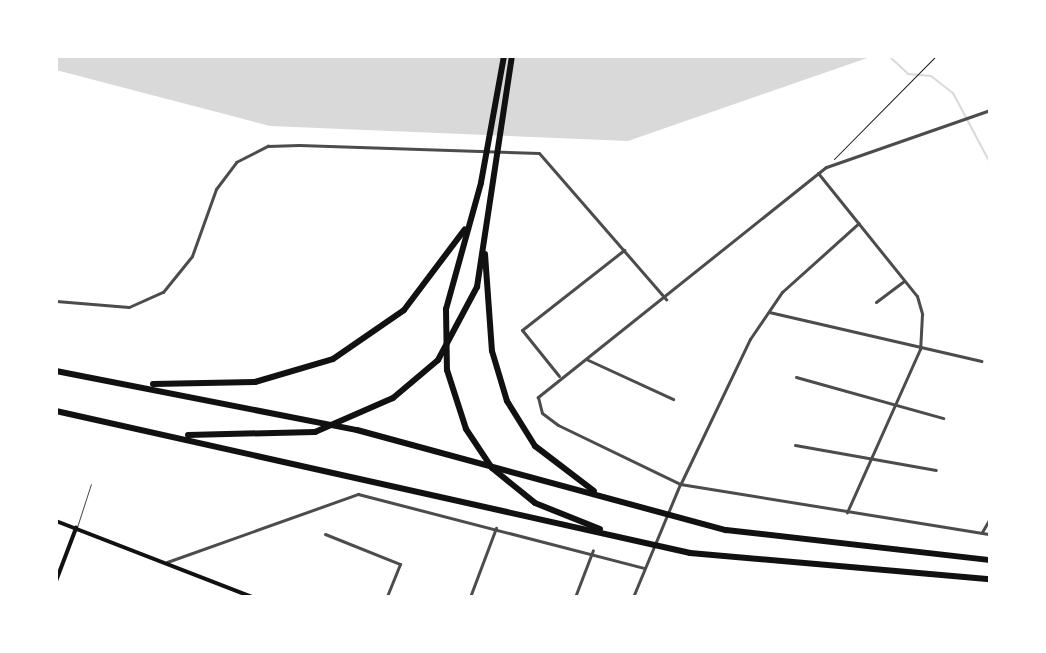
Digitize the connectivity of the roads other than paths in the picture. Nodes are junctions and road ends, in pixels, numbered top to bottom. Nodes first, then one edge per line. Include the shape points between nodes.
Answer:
1 (504, 56) edge
2 (512, 56) edge
3 (990, 110) edge
4 (818, 173) junction
5 (487, 206) junction
6 (474, 211) junction
7 (859, 223) junction
8 (624, 250) junction
9 (904, 281) junction
10 (666, 300) junction
11 (56, 301) edge
12 (876, 302) dead end
13 (769, 312) junction
14 (920, 349) junction
15 (586, 359) junction
16 (981, 361) dead end
17 (56, 371) edge
18 (559, 376) junction
19 (796, 377) dead end
20 (133, 383) junction
21 (673, 399) dead end
22 (896, 404) junction
23 (56, 411) edge
24 (943, 418) dead end
25 (169, 434) junction
26 (795, 445) dead end
27 (873, 459) junction
28 (936, 470) dead end
29 (91, 484) dead end
30 (680, 484) junction
31 (600, 495) junction
32 (847, 512) junction
33 (990, 518) edge
34 (56, 521) edge
35 (76, 528) junction
36 (496, 528) junction
37 (982, 533) junction
38 (325, 534) dead end
39 (990, 534) edge
40 (623, 536) junction
41 (593, 550) junction
42 (990, 560) edge
43 (165, 563) junction
44 (645, 568) junction
45 (990, 579) edge
46 (56, 581) edge
47 (728, 594) edge
48 (471, 596) edge
49 (250, 597) edge
50 (387, 597) edge
51 (575, 597) edge
52 (633, 597) edge
53 (750, 597) edge

1 - 6 highway
2 - 5 highway
3 - 4 street
4 - 7 street
4 - 10 street
5 - 25 highway via 477,287 459,330 418,380 361,417 315,432
5 - 31 highway via 488,324 507,401 535,446
6 - 20 highway via 429,285 383,328 333,359 255,382
6 - 40 highway via 445,328 447,370 475,445 504,480 557,514
7 - 9 street
7 - 13 street
8 - 10 street
8 - 11 street via 548,158 476,148 268,146 223,178 194,254 163,292 129,307
8 - 18 street via 522,330
9 - 12 street
9 - 14 street via 922,314
10 - 15 street
13 - 14 street
13 - 30 street
14 - 16 street
14 - 22 street
15 - 18 street
15 - 21 street
17 - 20 highway
18 - 30 street via 541,390 539,408 558,425
19 - 22 street
20 - 31 highway via 357,430
22 - 24 street
22 - 27 street
23 - 25 highway
25 - 40 highway
26 - 27 street
27 - 28 street
27 - 32 street
29 - 35 lane
30 - 32 street
30 - 44 street
31 - 42 highway via 762,536
32 - 37 street
33 - 37 street
34 - 35 main road
35 - 43 main road
35 - 46 main road
36 - 41 street
36 - 43 street via 352,494
36 - 48 street
37 - 39 street
38 - 50 street via 400,564
40 - 45 highway via 734,561
41 - 44 street
41 - 51 street
43 - 49 main road
44 - 52 street
47 - 53 street

